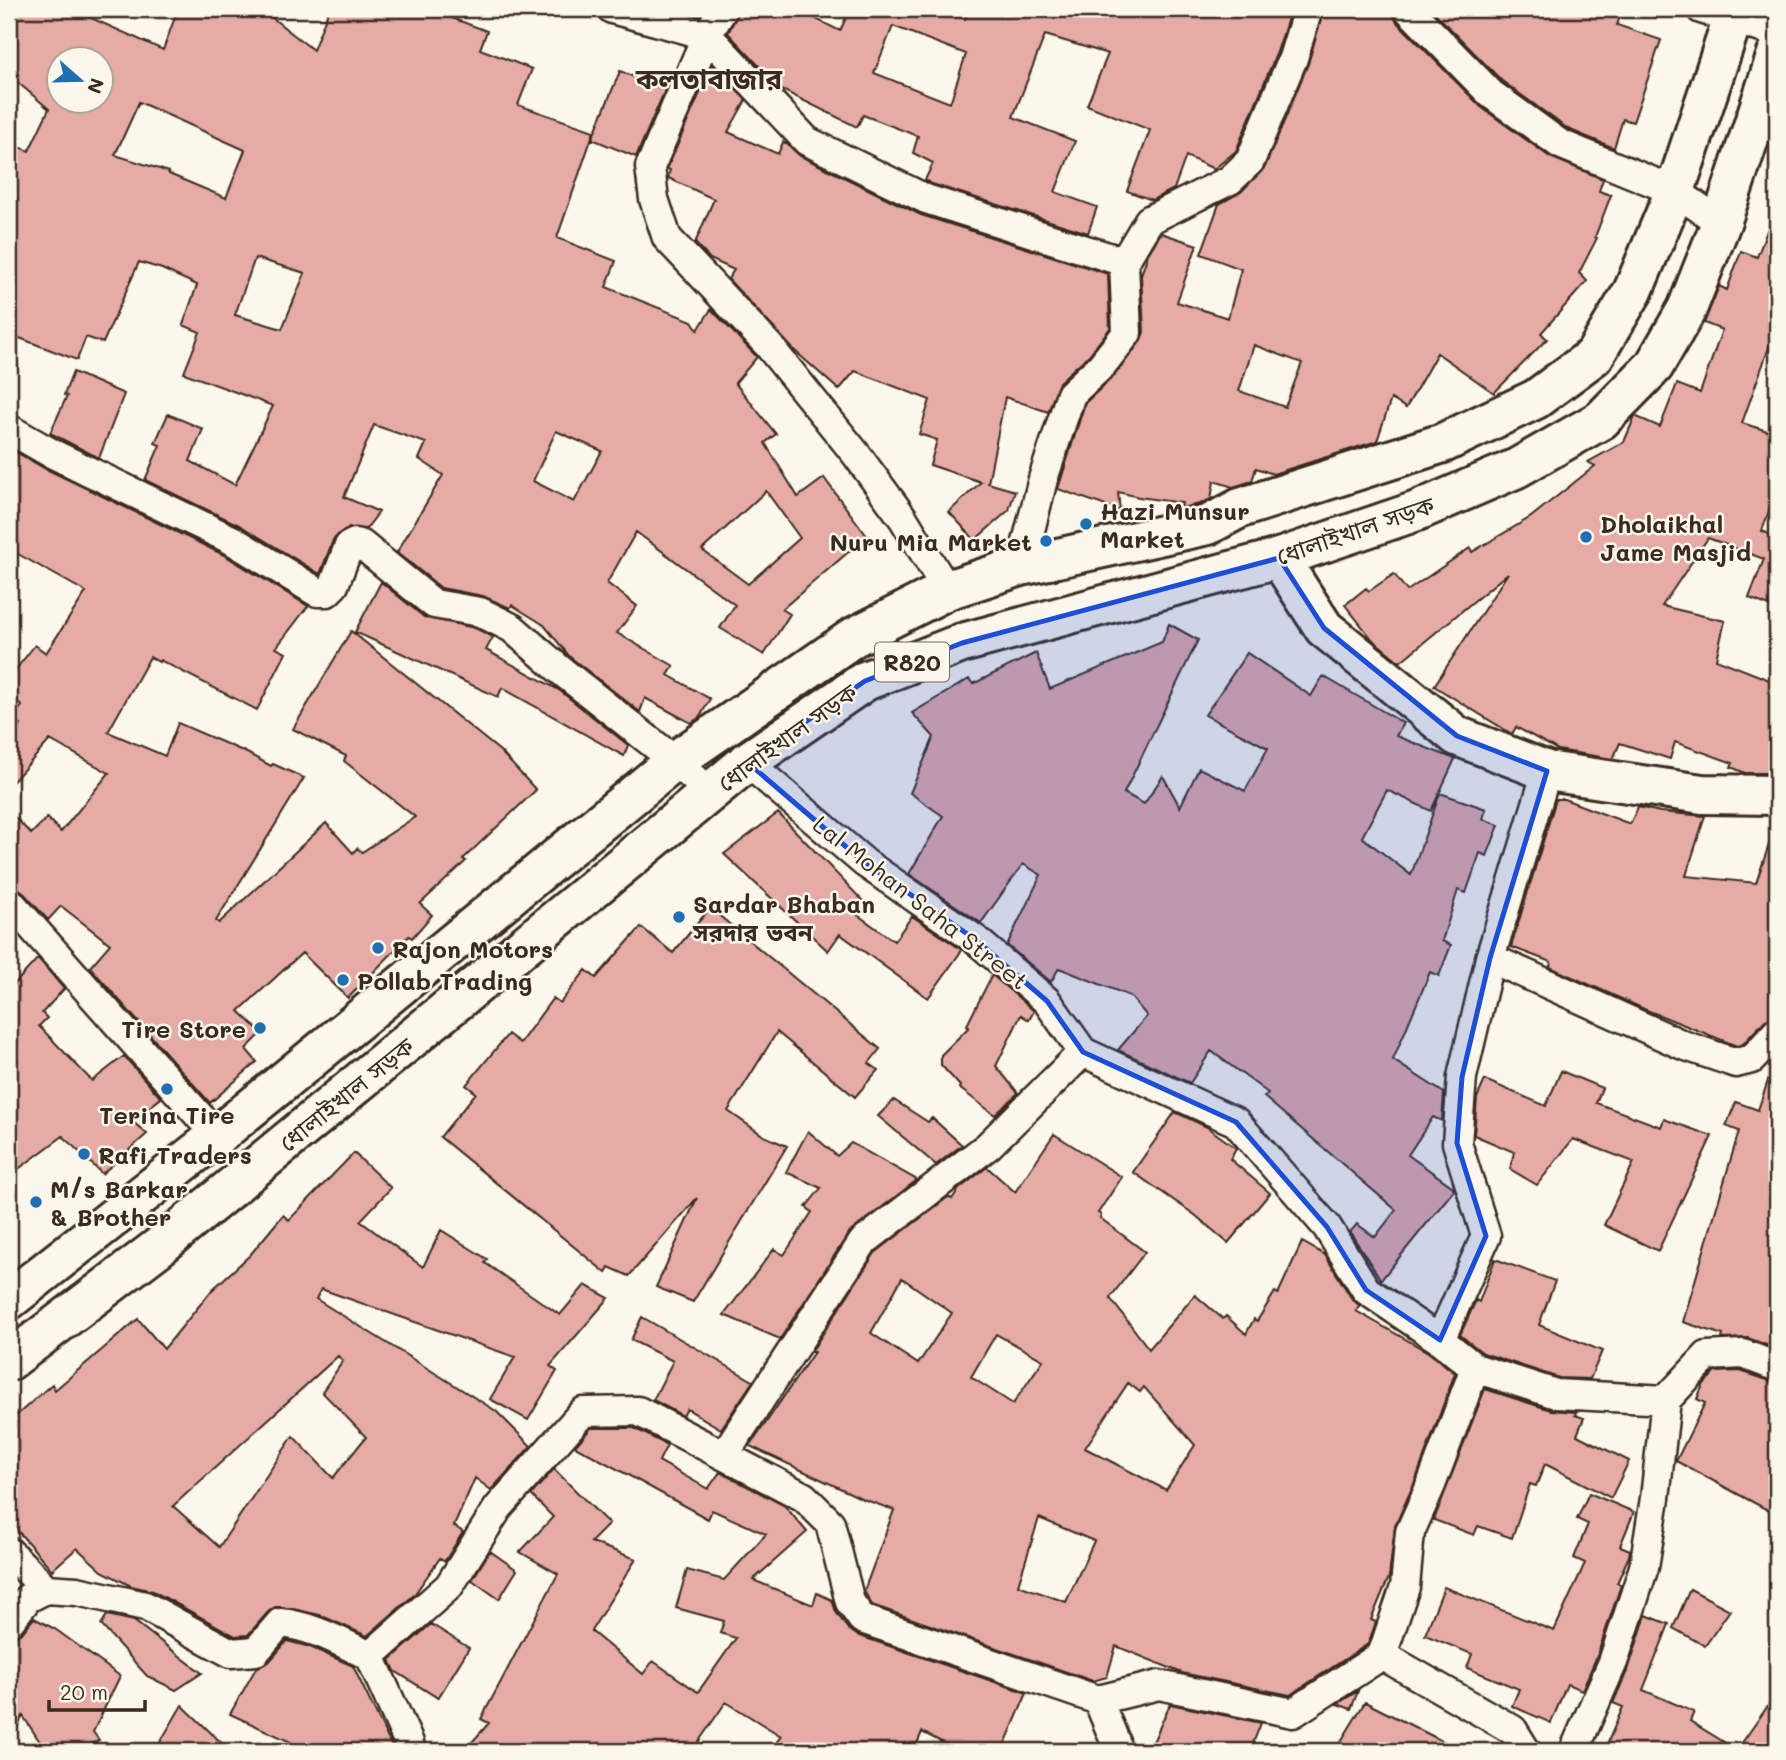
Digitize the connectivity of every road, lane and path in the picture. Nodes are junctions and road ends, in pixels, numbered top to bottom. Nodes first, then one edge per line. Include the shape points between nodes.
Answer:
1 (612, 9) edge
2 (723, 9) edge
3 (1308, 9) edge
4 (1408, 9) edge
5 (1723, 12) edge
6 (1777, 33) edge
7 (707, 35) junction
8 (1777, 54) edge
9 (1675, 191) junction
10 (1721, 223) junction
11 (1125, 262) junction
12 (9, 429) edge
13 (1266, 501) junction
14 (1279, 558) junction
15 (1021, 566) junction
16 (947, 590) junction
17 (675, 761) junction
18 (747, 762) junction
19 (1547, 771) junction
20 (711, 793) junction
21 (1777, 795) edge
22 (9, 901) edge
23 (1490, 958) junction
24 (1777, 1032) edge
25 (1083, 1052) junction
26 (217, 1136) junction
27 (9, 1300) edge
28 (1440, 1340) junction
29 (9, 1361) edge
30 (1777, 1367) edge
31 (1475, 1368) junction
32 (1666, 1400) junction
33 (724, 1455) junction
34 (9, 1552) edge
35 (46, 1589) junction
36 (9, 1622) edge
37 (1382, 1655) junction
38 (370, 1656) junction
39 (1098, 1700) junction
40 (1514, 1744) edge
41 (411, 1751) edge
42 (1115, 1751) edge
43 (1574, 1751) edge

1 - 7 street
2 - 7 street
3 - 11 street via 1293,58 1250,160 1230,180 1149,220
4 - 9 street via 1491,94 1560,144
5 - 6 street
5 - 9 main road, ধোলাইখাল সড়ক / R820
7 - 11 street via 807,141 926,199
7 - 16 street via 650,167 654,199 667,238 769,345 856,454
8 - 10 main road, ধোলাইখাল সড়ক / R820
9 - 10 street
9 - 13 main road, ধোলাইখাল সড়ক / R820 via 1633,291 1594,356 1536,399 1443,443
10 - 14 main road, ধোলাইখাল সড়ক / R820 via 1687,309 1654,366 1601,420 1517,468
11 - 15 street via 1127,332 1071,394
12 - 17 street via 232,540 317,592 327,592 334,585 349,546 362,545 434,604 480,612 512,628
13 - 14 main road
13 - 15 main road, ধোলাইখাল সড়ক / R820 via 1208,525
14 - 18 main road, ধোলাইখাল সড়ক / R820 via 962,643 865,681
14 - 19 main road via 1324,628 1457,736
15 - 16 main road, ধোলাইখাল সড়ক / R820
16 - 17 main road, ধোলাইখাল সড়ক / R820 via 853,637
17 - 20 street
17 - 26 main road, ধোলাইখাল সড়ক / R820
18 - 20 main road, ধোলাইখাল সড়ক / R820
18 - 25 street, Lal Mohan Saha Street via 865,863 996,957 1047,1002
19 - 21 main road via 1702,793
19 - 23 street
20 - 29 main road, ধোলাইখাল সড়ক / R820 via 159,1247
22 - 26 street
23 - 24 street via 1683,1045 1736,1063 1752,1059
23 - 28 street via 1462,1077 1457,1143 1486,1236
25 - 28 street via 1236,1122 1326,1227 1366,1290
25 - 33 street via 988,1146 863,1241
26 - 27 main road, ধোলাইখাল সড়ক / R820
28 - 31 street
30 - 32 street via 1743,1354 1707,1356
31 - 32 street via 1556,1394
31 - 37 street via 1410,1532 1405,1587
32 - 43 street via 1644,1567 1613,1662
33 - 38 street via 638,1411 583,1412 498,1508 449,1586
33 - 39 street via 804,1497 831,1523 850,1602 862,1619
34 - 35 street
35 - 36 street via 28,1598
35 - 38 street via 145,1606 231,1653 256,1651 280,1623 318,1631
37 - 39 street via 1293,1713 1159,1685
37 - 40 street
38 - 41 street
39 - 42 street

